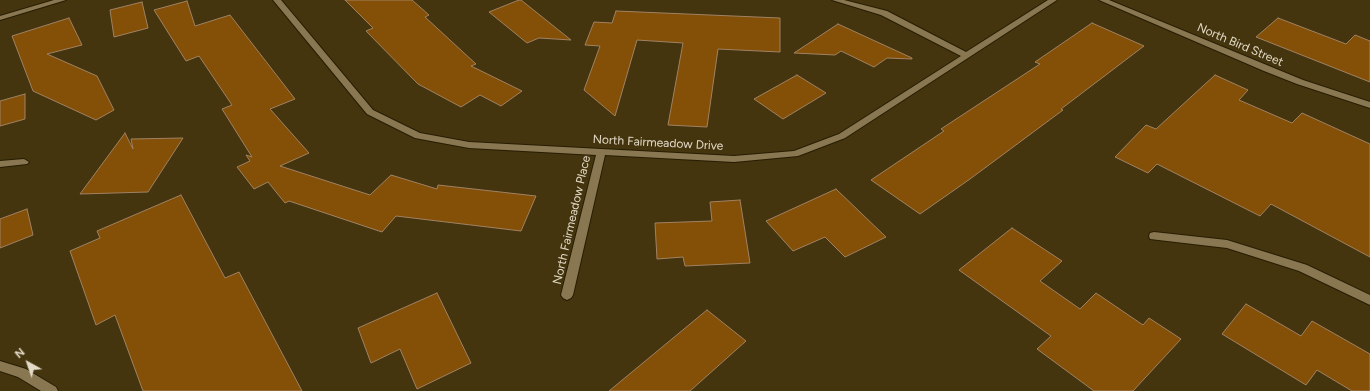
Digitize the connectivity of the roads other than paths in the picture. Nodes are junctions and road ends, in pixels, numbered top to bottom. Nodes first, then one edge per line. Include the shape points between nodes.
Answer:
1 (62, 0) edge
2 (277, 0) edge
3 (836, 0) edge
4 (1053, 0) edge
5 (1103, 0) edge
6 (0, 18) edge
7 (967, 56) junction
8 (1370, 105) edge
9 (601, 152) junction
10 (24, 162) dead end
11 (0, 164) edge
12 (1154, 236) dead end
13 (567, 295) dead end
14 (1370, 300) edge
15 (0, 366) edge
16 (52, 391) edge

1 - 6 street
2 - 9 street, North Fairmeadow Drive via 370,112 418,136 468,145
3 - 7 street via 884,13
4 - 7 street, North Fairmeadow Drive
5 - 8 street, North Bird Street via 1300,82
7 - 9 street, North Fairmeadow Drive via 842,136 795,154 734,159
9 - 13 street, North Fairmeadow Place
10 - 11 street
12 - 14 street via 1227,244 1303,268
15 - 16 street via 22,373

